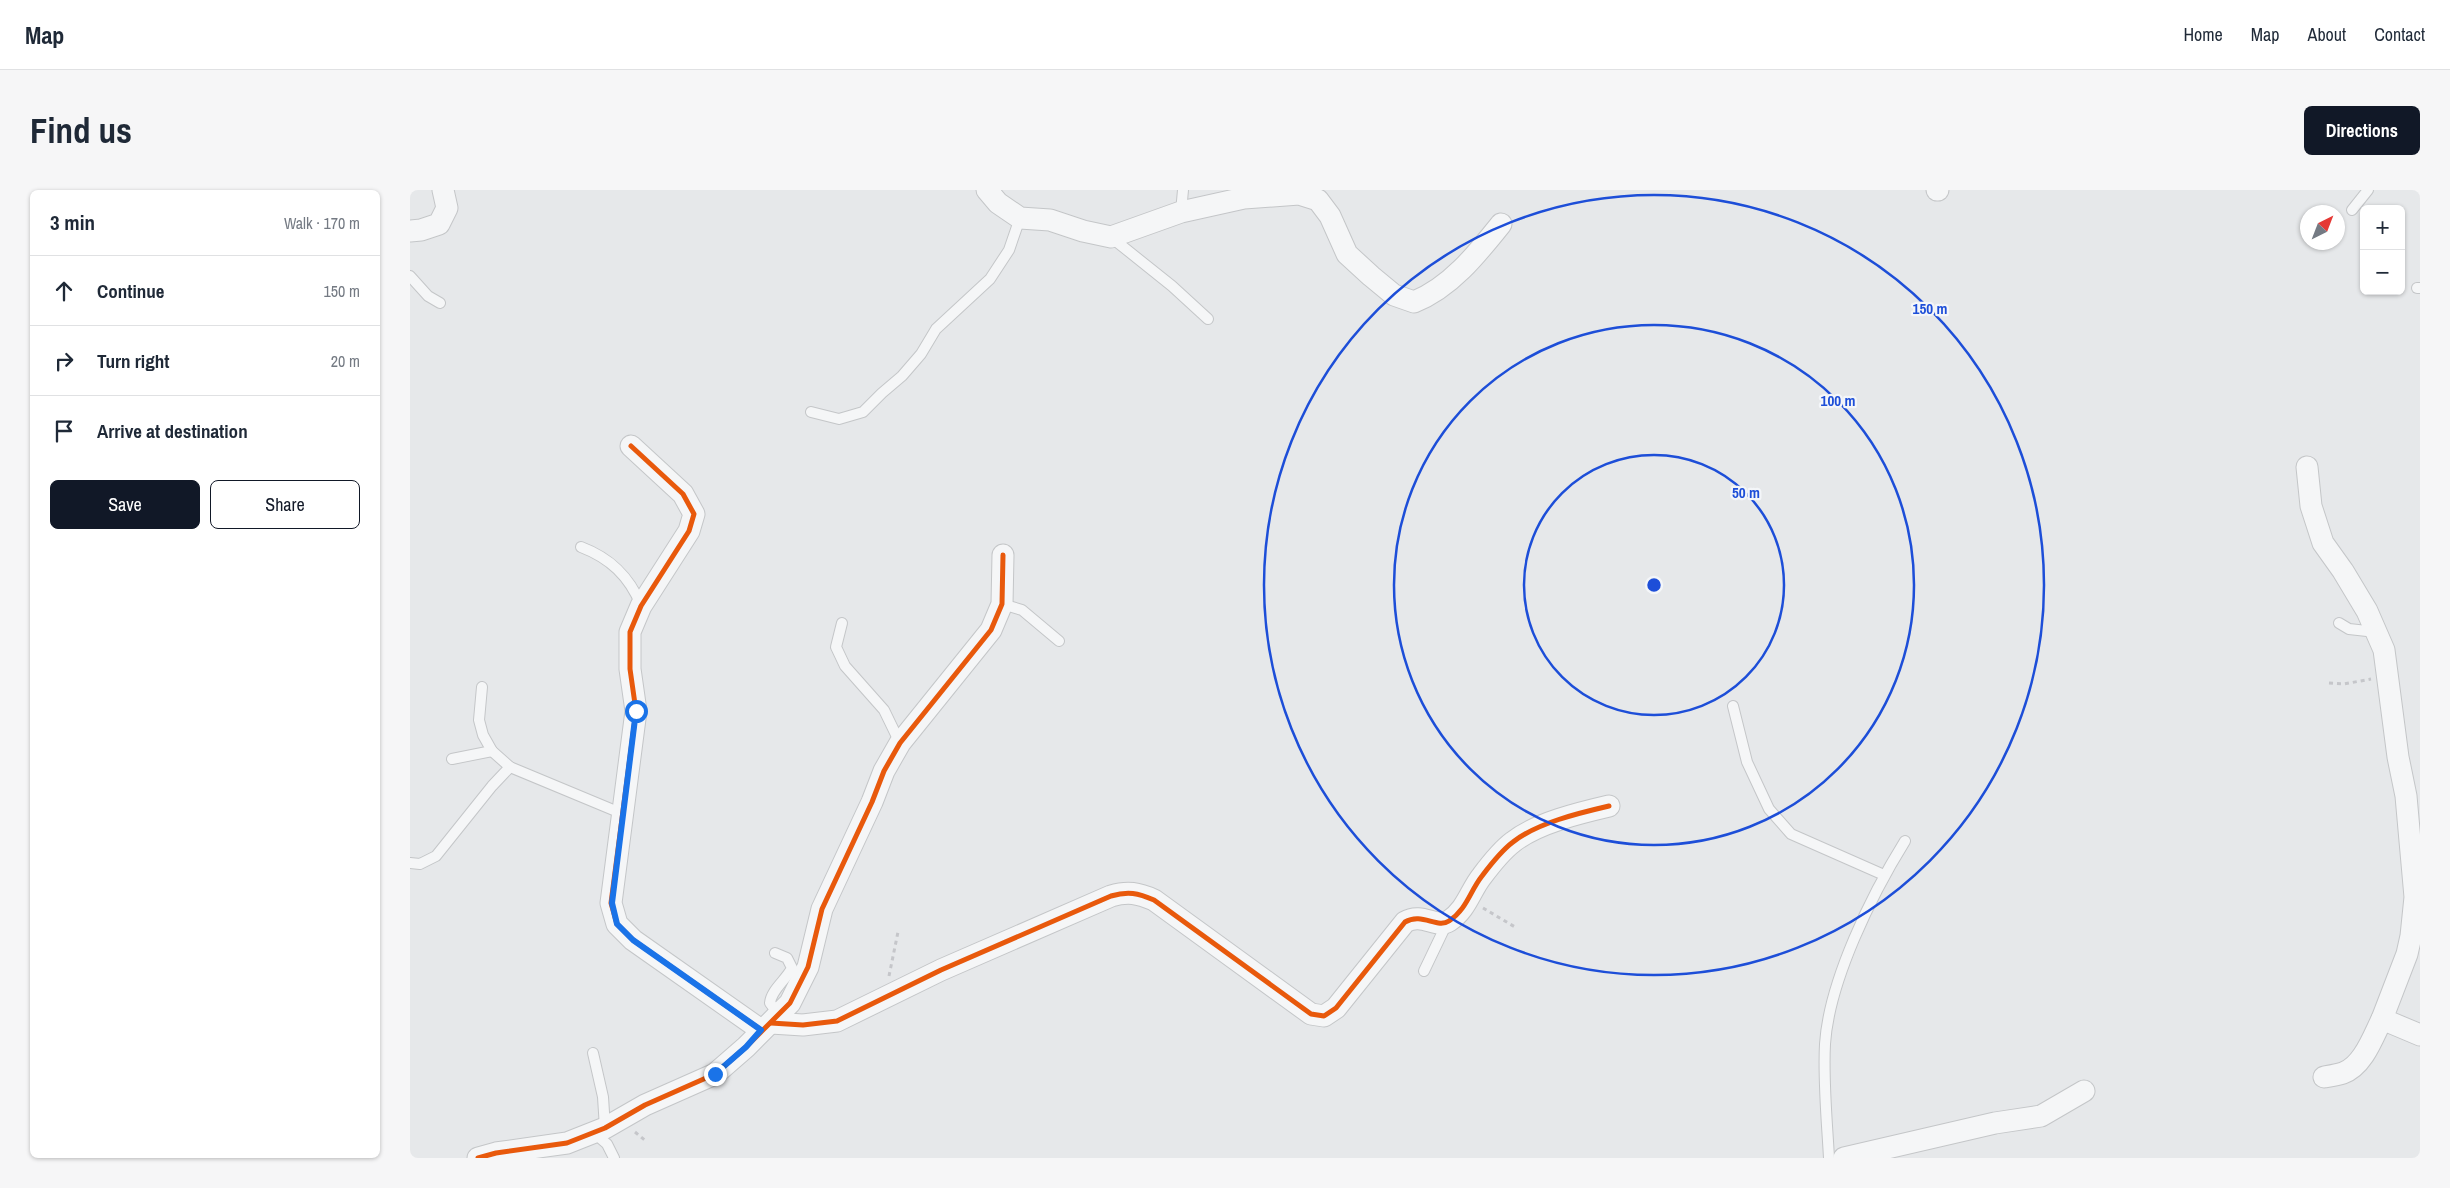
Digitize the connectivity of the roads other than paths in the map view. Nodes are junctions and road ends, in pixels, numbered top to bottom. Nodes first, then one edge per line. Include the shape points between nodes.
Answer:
1 (444, 190) edge
2 (987, 190) edge
3 (1183, 190) edge
4 (2368, 190) edge
5 (1320, 195) edge
6 (2352, 210) dead end
7 (1181, 212) junction
8 (1020, 218) junction
9 (1501, 224) dead end
10 (410, 231) edge
11 (1111, 237) junction
12 (410, 276) edge
13 (440, 303) dead end
14 (1208, 319) dead end
15 (812, 412) dead end
16 (631, 446) dead end
17 (2307, 467) dead end
18 (581, 548) dead end
19 (1003, 555) dead end
20 (1002, 604) junction
21 (641, 606) junction
22 (842, 623) dead end
23 (2339, 623) dead end
24 (2376, 632) junction
25 (1059, 641) dead end
26 (482, 687) dead end
27 (1733, 706) dead end
28 (900, 743) junction
29 (492, 751) junction
30 (452, 760) dead end
31 (510, 767) junction
32 (1609, 806) dead end
33 (623, 814) junction
34 (1905, 841) dead end
35 (410, 863) edge
36 (1884, 875) junction
37 (1447, 922) junction
38 (775, 953) dead end
39 (1424, 971) dead end
40 (2382, 1019) junction
41 (770, 1023) junction
42 (2420, 1035) edge
43 (593, 1053) dead end
44 (2324, 1077) dead end
45 (2084, 1091) dead end
46 (599, 1130) junction
47 (478, 1158) edge
48 (614, 1158) edge
49 (1828, 1158) edge
50 (1844, 1158) edge

1 - 10 street via 447,208 439,224
2 - 8 street via 998,203
3 - 7 lane
4 - 6 lane
5 - 7 street via 1244,198
5 - 9 street via 1347,254 1394,295 1414,302 1431,295 1457,273
7 - 11 street
8 - 11 street via 1050,220
8 - 15 lane via 1009,250 990,279 936,329 902,376 863,412 839,419
11 - 14 lane
12 - 13 lane via 428,296
16 - 21 street via 683,494 694,514 689,532
17 - 24 street via 2311,506 2323,543 2343,571
18 - 21 lane via 595,552 618,569 633,586
19 - 20 street
20 - 25 lane via 1022,610
20 - 28 street via 991,630
21 - 33 street via 630,632 630,669 636,711
22 - 28 lane via 836,647 845,666 884,710
23 - 24 lane via 2349,629
24 - 40 street via 2384,650 2389,676 2406,796 2415,897 2407,954
26 - 29 lane via 479,720
27 - 36 lane via 1747,762 1769,809 1791,834
28 - 41 street via 822,909 808,967 790,1003
29 - 30 lane
29 - 31 lane
31 - 33 lane
31 - 35 lane via 436,856 420,864
32 - 37 street via 1531,831 1513,842 1480,878 1469,901
33 - 41 street via 612,903 617,924 633,940
34 - 36 lane
36 - 49 lane via 1835,989 1825,1044
37 - 39 lane
37 - 41 street via 1437,923 1424,918 1405,922 1336,1008 1324,1016 1311,1014 1154,900 1125,892 974,955 837,1021 803,1025
38 - 41 lane via 787,958 792,968 771,996
40 - 42 street
40 - 44 street via 2355,1065 2344,1073
41 - 46 street via 715,1074 645,1105
43 - 46 lane via 603,1097
45 - 50 street via 2041,1116
46 - 47 street via 567,1143
46 - 48 lane

